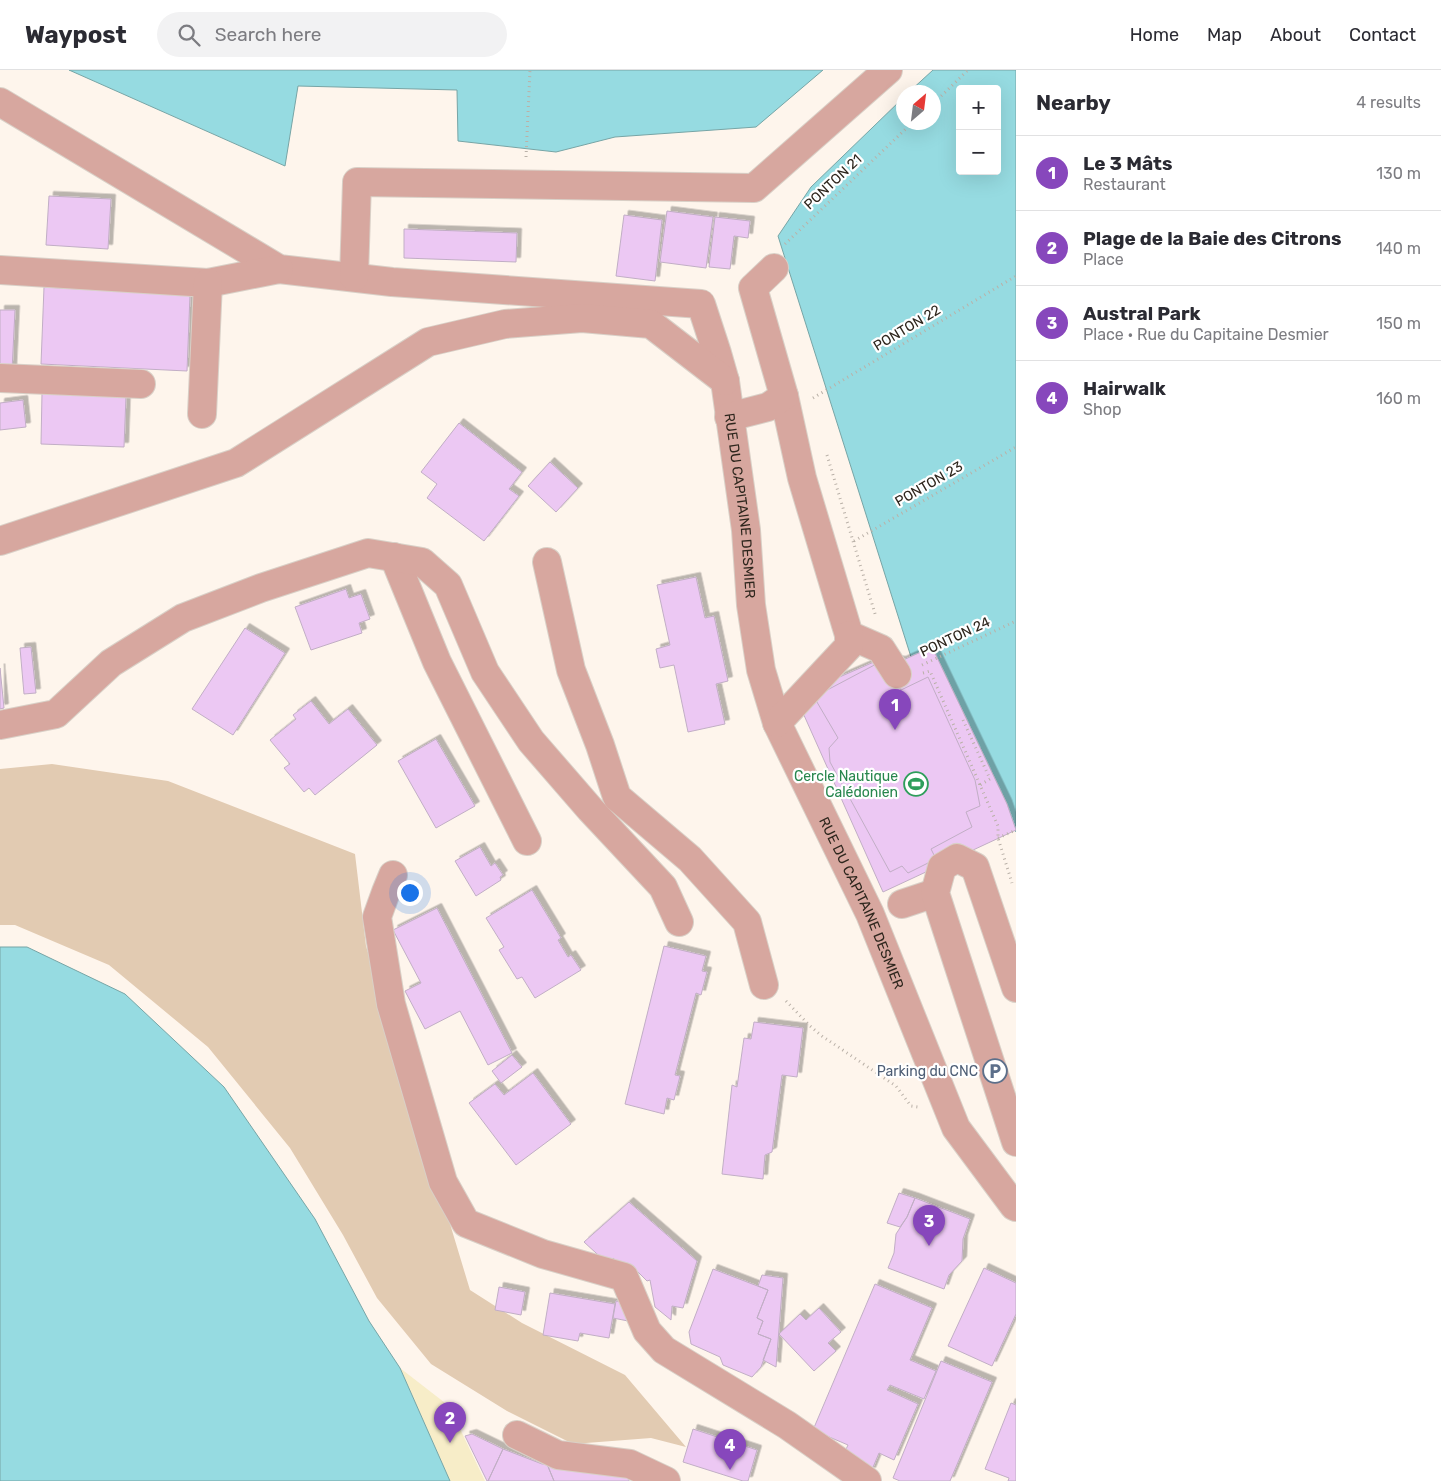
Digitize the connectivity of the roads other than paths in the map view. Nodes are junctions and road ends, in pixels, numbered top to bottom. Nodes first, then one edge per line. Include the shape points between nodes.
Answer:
1 (888, 70) edge
2 (0, 102) edge
3 (772, 263) road end
4 (279, 269) junction
5 (0, 270) edge
6 (354, 277) junction
7 (208, 284) junction
8 (0, 378) edge
9 (141, 384) dead end
10 (784, 396) junction
11 (727, 401) junction
12 (202, 414) dead end
13 (0, 541) edge
14 (394, 557) junction
15 (547, 562) dead end
16 (849, 635) junction
17 (913, 671) road end
18 (777, 723) junction
19 (0, 725) edge
20 (617, 798) junction
21 (590, 809) junction
22 (528, 841) dead end
23 (393, 875) dead end
24 (934, 893) junction
25 (886, 909) junction
26 (678, 922) dead end
27 (1016, 988) edge
28 (774, 989) road end
29 (1016, 1142) edge
30 (1016, 1207) edge
31 (517, 1435) dead end
32 (666, 1481) edge
33 (867, 1481) edge

1 - 6 street via 754,188 357,182
2 - 4 street
3 - 10 street via 753,288
4 - 6 street
4 - 7 street
5 - 7 street
6 - 11 street, RUE DU CAPITAINE DESMIER via 540,294 701,304 717,352
7 - 12 street
8 - 9 street
10 - 11 street via 768,407
10 - 16 street via 802,478
11 - 13 street via 651,324 582,318 505,324 428,342 236,463
11 - 18 street, RUE DU CAPITAINE DESMIER via 746,530 751,605 761,670
14 - 19 street via 368,553 183,618 111,663 56,714
14 - 21 street via 422,562 448,585 485,672 531,741
14 - 22 street via 437,662
15 - 20 street via 571,670
16 - 17 street via 880,649
16 - 18 street via 849,646
18 - 25 street, RUE DU CAPITAINE DESMIER
20 - 21 street
20 - 28 street via 690,859 748,922
21 - 26 street via 663,887
23 - 33 street via 377,917 391,1004 443,1182 466,1223 543,1254 624,1277 647,1331 664,1350 787,1425
24 - 25 street
24 - 27 street via 942,867 957,858 987,852
24 - 29 street
25 - 30 street, RUE DU CAPITAINE DESMIER via 956,1128
31 - 32 street via 558,1455 630,1464

